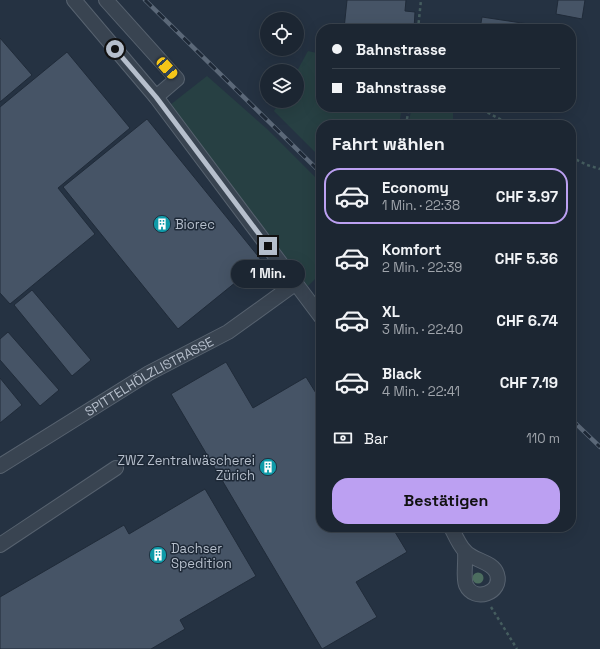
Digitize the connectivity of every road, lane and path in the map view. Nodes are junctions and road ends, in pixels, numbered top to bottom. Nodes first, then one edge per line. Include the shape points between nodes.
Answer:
1 (74, 0) edge
2 (106, 0) edge
3 (421, 0) edge
4 (419, 24) edge
5 (156, 97) junction
6 (486, 112) edge
7 (502, 120) edge
8 (576, 160) edge
9 (600, 168) edge
10 (296, 283) junction
11 (316, 310) edge
12 (0, 466) edge
13 (116, 468) dead end
14 (454, 532) edge
15 (0, 545) edge
16 (465, 552) junction
17 (484, 595) junction
18 (517, 649) edge

1 - 5 street
2 - 5 street via 177,79
3 - 4 path
5 - 10 street
6 - 7 path
8 - 9 path
10 - 11 street
10 - 12 street, SPITTELHÖLZLISTRASSE via 228,332 149,373
13 - 15 street
14 - 16 street
16 - 17 street via 464,578 467,587 474,594
16 - 17 street via 490,565 497,573 498,582 494,591
17 - 18 path

